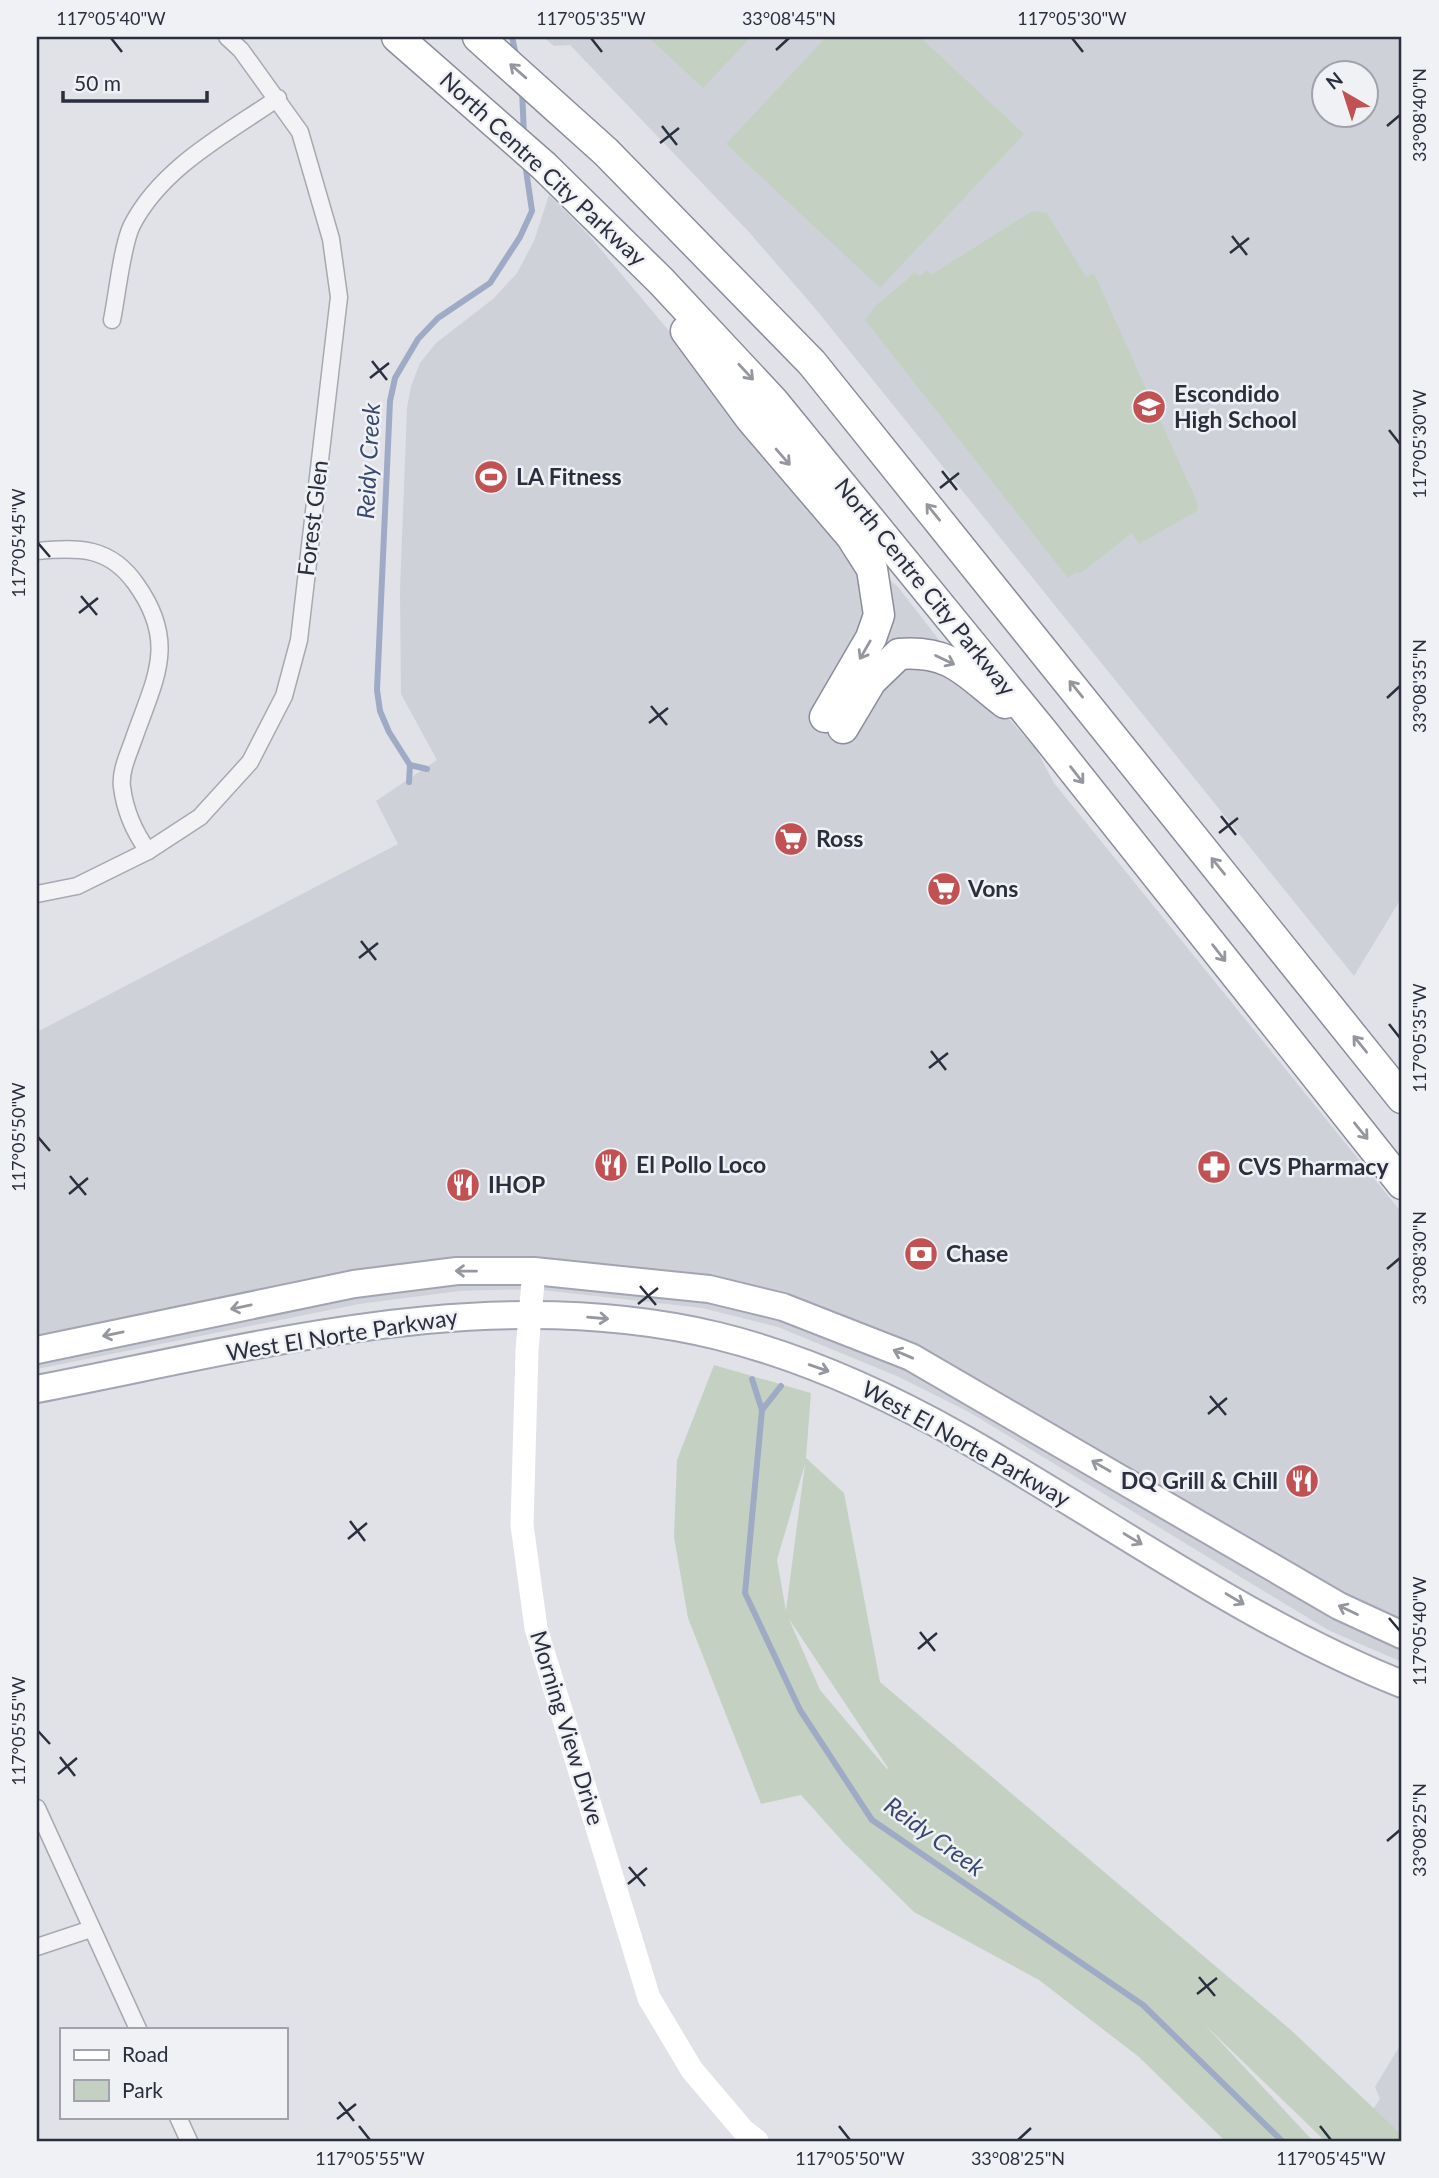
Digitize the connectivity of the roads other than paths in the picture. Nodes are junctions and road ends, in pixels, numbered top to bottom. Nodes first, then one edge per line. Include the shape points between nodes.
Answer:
1 (227, 37) edge
2 (397, 37) edge
3 (482, 40) edge
4 (278, 98) junction
5 (662, 281) junction
6 (111, 320) dead end
7 (37, 551) edge
8 (1043, 732) junction
9 (148, 851) junction
10 (37, 894) edge
11 (1402, 1098) edge
12 (1402, 1184) edge
13 (534, 1271) junction
14 (529, 1315) junction
15 (37, 1349) edge
16 (37, 1389) edge
17 (1402, 1635) edge
18 (1402, 1684) edge
19 (37, 1808) edge
20 (91, 1929) junction
21 (37, 1947) edge
22 (138, 2028) edge
23 (178, 2118) edge
24 (190, 2141) edge
25 (757, 2141) edge

1 - 4 street, Forest Glen
2 - 5 highway, North Centre City Parkway via 544,166
11 -> 3 highway via 813,363 606,152
4 - 6 street via 180,166 150,198 131,227
4 - 9 street, Forest Glen via 300,132 331,239 339,297 299,640 284,696 250,761 200,817
5 -> 8 highway, North Centre City Parkway via 773,401
5 -> 8 highway via 680,324 751,419 851,536 872,569 879,615 834,722 885,664 899,654 923,652 945,657
7 - 9 street via 102,553 123,565 145,596 157,624 161,659 125,764 122,786 135,831
8 -> 12 highway, North Centre City Parkway
9 - 10 street, Forest Glen via 77,886
13 - 14 street, Morning View Drive
13 -> 15 main road, West El Norte Parkway via 457,1271 354,1283
17 -> 13 main road, West El Norte Parkway via 1339,1606 899,1352 783,1307 709,1289
14 - 16 main road, West El Norte Parkway via 379,1325
14 -> 18 main road, West El Norte Parkway via 627,1321 717,1336 829,1372 960,1436 1324,1650
14 - 25 street, Morning View Drive via 522,1525 536,1628 649,1998 692,2070
19 - 20 street
20 - 21 street
20 - 22 street
23 - 24 street

